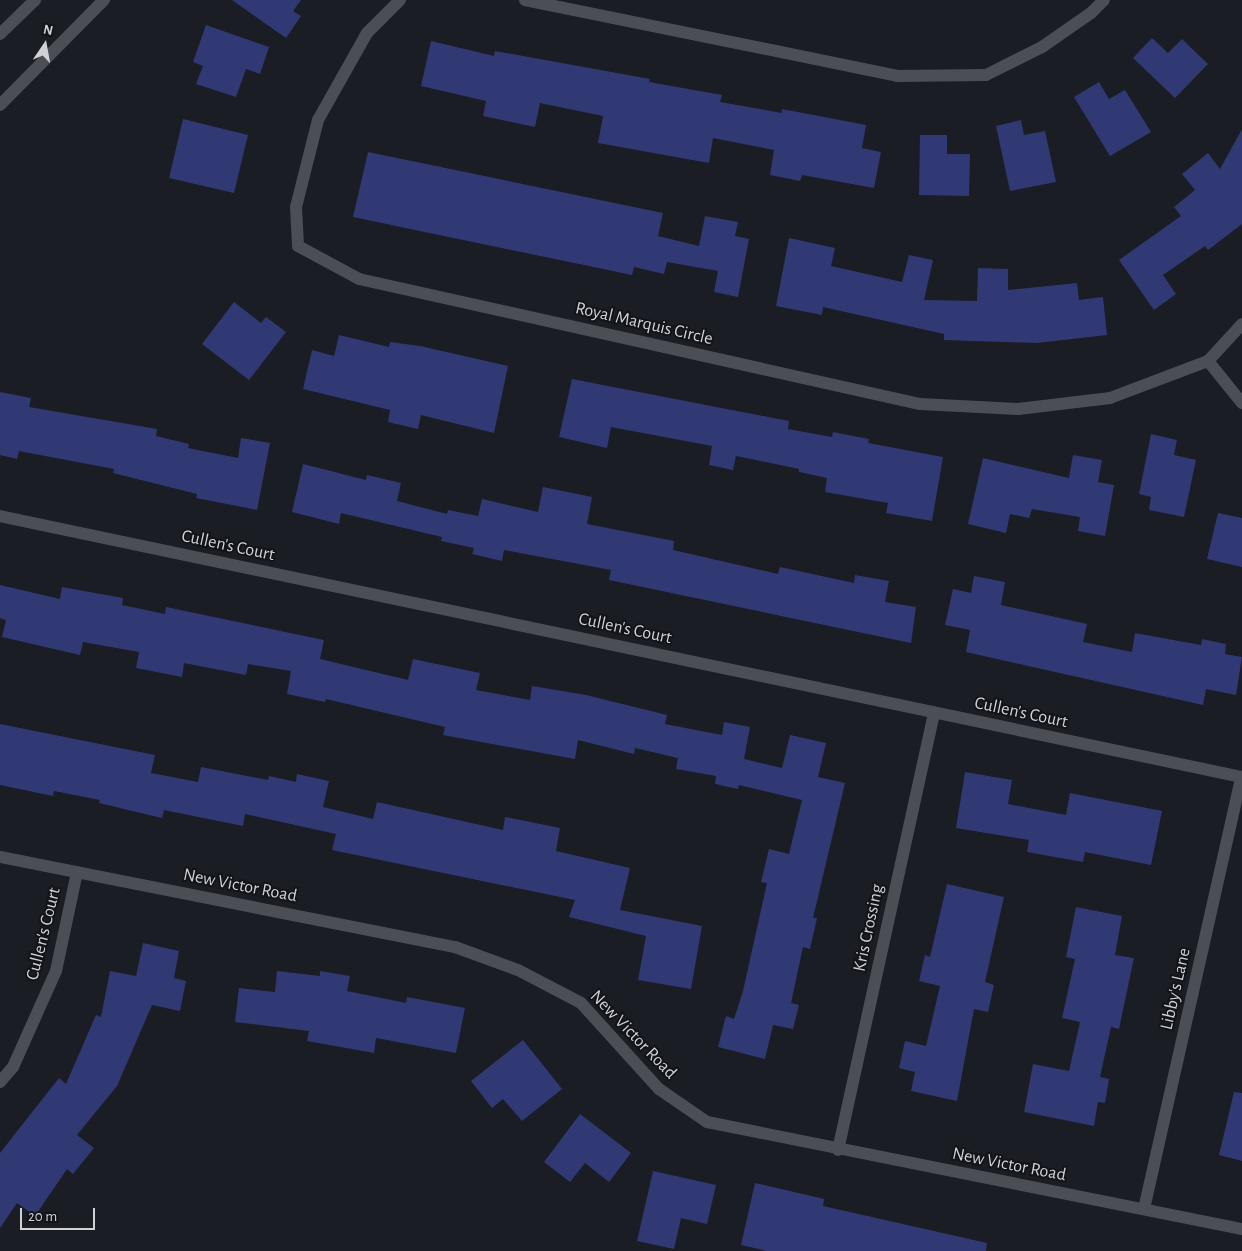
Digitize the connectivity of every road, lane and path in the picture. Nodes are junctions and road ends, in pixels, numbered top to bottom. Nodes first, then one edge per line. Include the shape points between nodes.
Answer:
1 (35, 0) edge
2 (104, 0) edge
3 (400, 0) edge
4 (525, 0) edge
5 (1104, 0) edge
6 (0, 34) edge
7 (0, 105) edge
8 (1242, 324) edge
9 (1208, 361) junction
10 (1242, 403) edge
11 (0, 516) edge
12 (934, 712) junction
13 (1242, 777) edge
14 (0, 856) edge
15 (77, 872) junction
16 (0, 1082) edge
17 (838, 1150) junction
18 (1144, 1209) junction
19 (1242, 1229) edge

1 - 6 street
2 - 7 street
3 - 9 street, Royal Marquis Circle via 367,33 318,120 296,207 298,246 359,279 920,404 1018,409 1110,398
4 - 5 street via 898,76 986,74 1042,47 1092,13
8 - 9 street, Royal Marquis Circle
9 - 10 street
11 - 12 street, Cullen's Court
12 - 13 street, Cullen's Court
12 - 17 street, Kris Crossing
13 - 18 street, Libby's Lane
14 - 15 street, New Victor Road
15 - 16 street, Cullen's Court via 56,971 13,1067
15 - 17 street, New Victor Road via 455,947 518,970 581,1003 659,1089 706,1122
17 - 18 street, New Victor Road
18 - 19 street, New Victor Road

